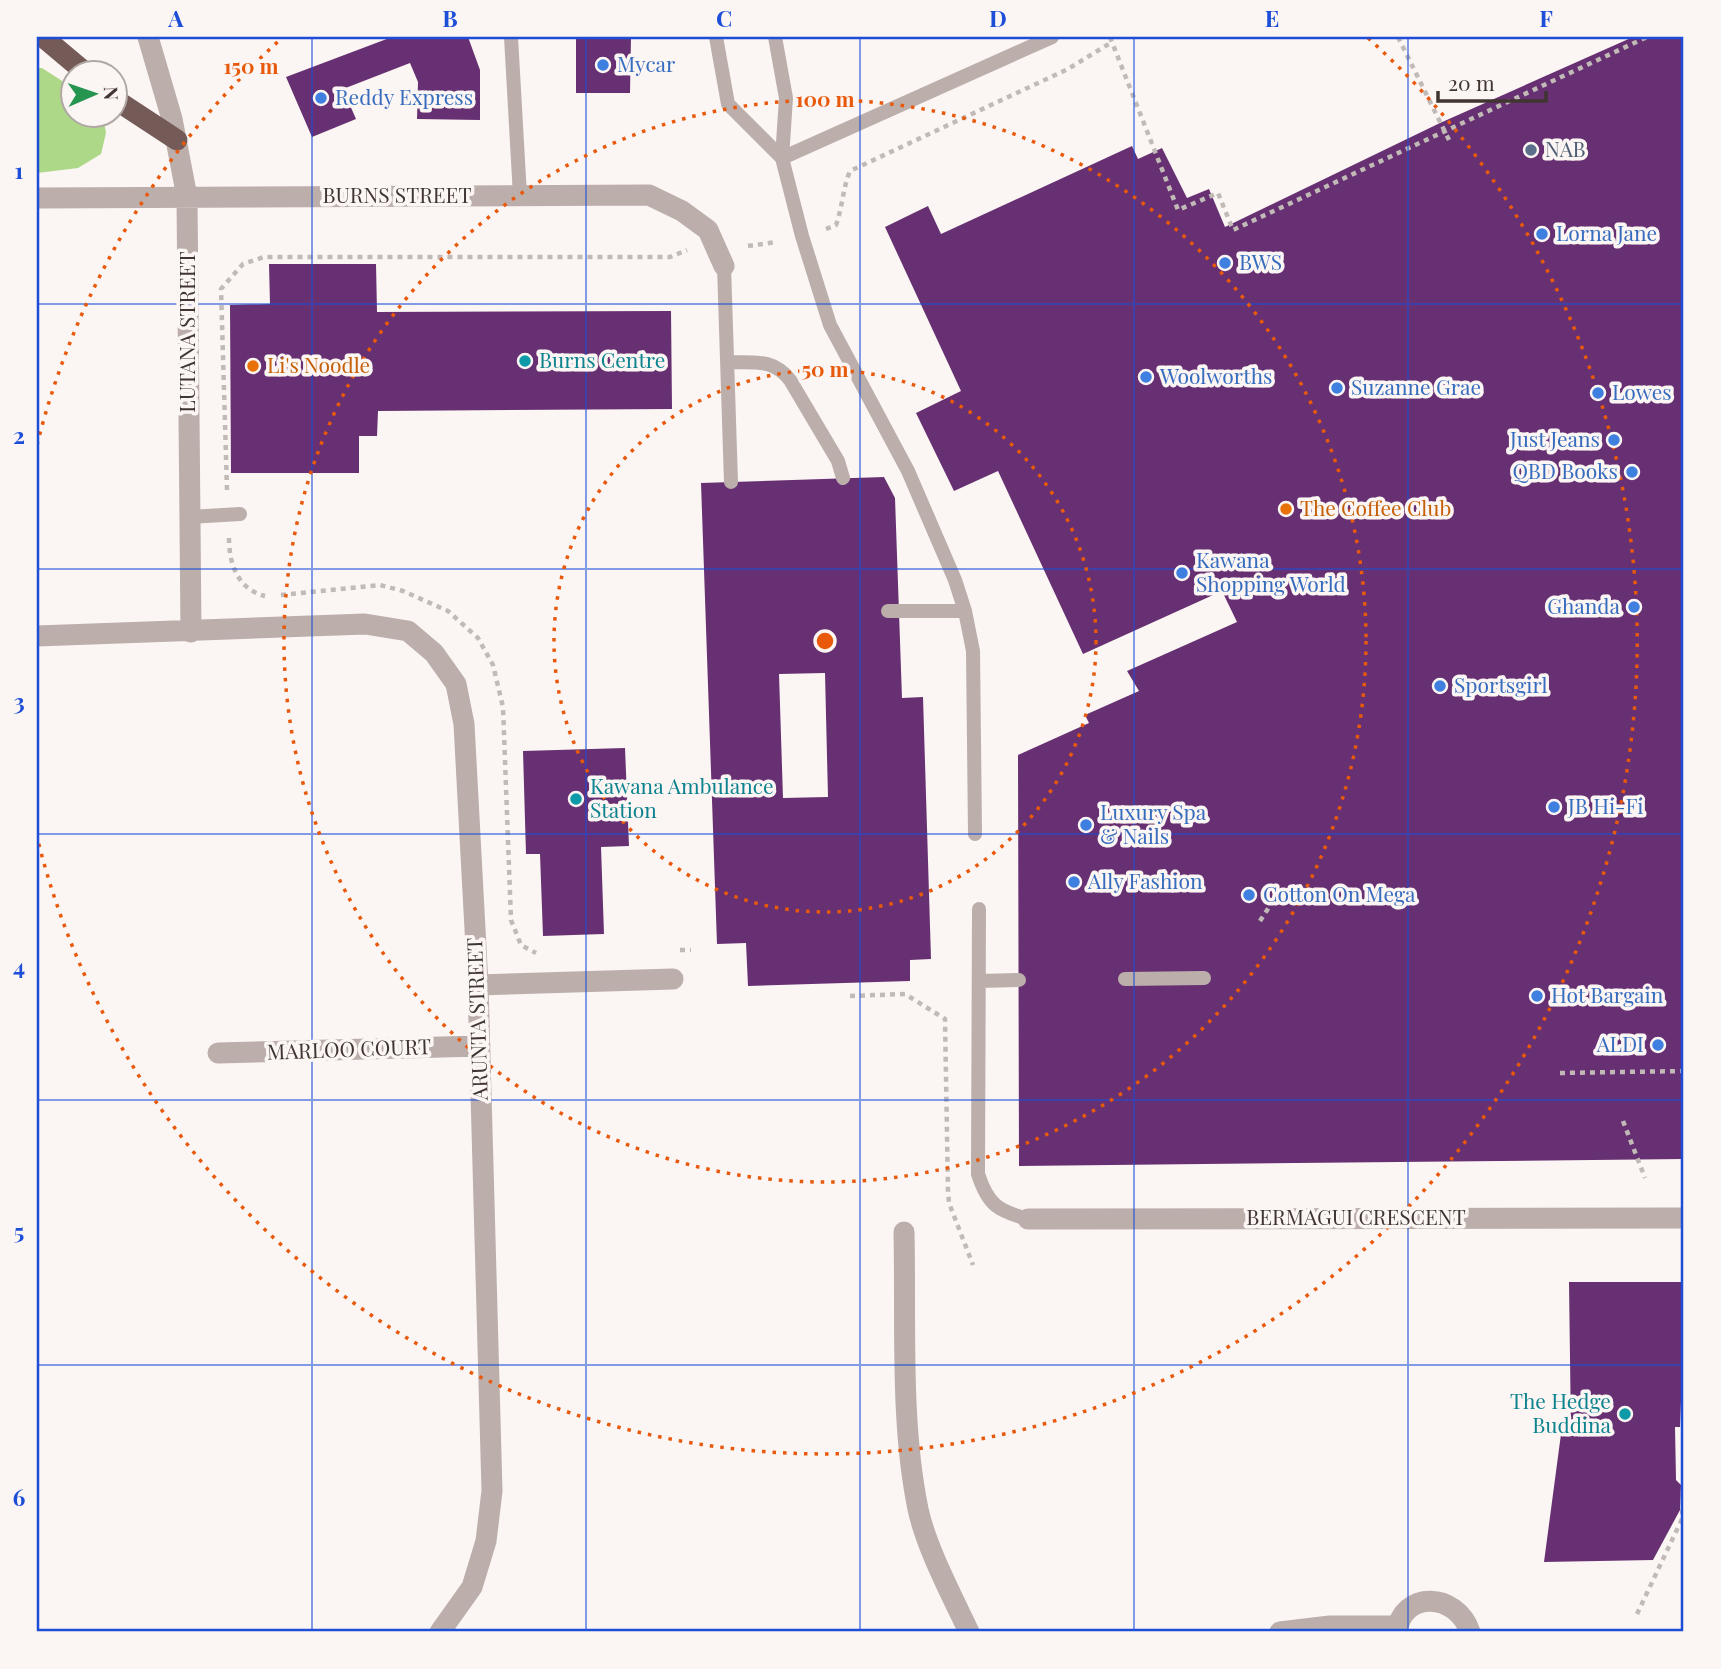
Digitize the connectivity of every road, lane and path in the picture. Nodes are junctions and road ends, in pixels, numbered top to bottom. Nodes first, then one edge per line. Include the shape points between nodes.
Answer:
1 (43, 37) edge
2 (148, 37) edge
3 (511, 37) edge
4 (716, 37) edge
5 (775, 37) edge
6 (1052, 37) edge
7 (1398, 37) edge
8 (1647, 37) edge
9 (1111, 39) edge
10 (70, 60) edge
11 (130, 109) edge
12 (1445, 131) junction
13 (177, 140) junction
14 (1449, 140) dead end
15 (782, 158) junction
16 (520, 196) junction
17 (187, 197) junction
18 (37, 198) edge
19 (802, 236) junction
20 (720, 257) junction
21 (728, 362) junction
22 (843, 478) dead end
23 (731, 482) dead end
24 (234, 514) junction
25 (189, 517) junction
26 (888, 611) dead end
27 (965, 611) junction
28 (191, 632) junction
29 (37, 636) edge
30 (975, 834) dead end
31 (1275, 898) dead end
32 (979, 909) dead end
33 (1260, 920) dead end
34 (677, 950) dead end
35 (691, 950) dead end
36 (540, 955) dead end
37 (1204, 978) dead end
38 (673, 979) dead end
39 (1125, 979) dead end
40 (1019, 980) dead end
41 (979, 981) junction
42 (478, 985) junction
43 (850, 996) dead end
44 (480, 1046) junction
45 (218, 1054) dead end
46 (1684, 1071) edge
47 (1560, 1073) dead end
48 (1623, 1121) dead end
49 (1645, 1178) dead end
50 (1684, 1217) edge
51 (1028, 1219) joint
52 (904, 1232) dead end
53 (973, 1265) dead end
54 (1684, 1466) edge
55 (1637, 1614) dead end
56 (1397, 1629) edge
57 (440, 1632) edge
58 (969, 1632) edge
59 (1280, 1632) edge
60 (1470, 1632) edge

1 - 10 highway
2 - 13 street, LUTANA STREET
3 - 16 lane
4 - 15 lane via 728,104
5 - 15 lane via 786,98
6 - 15 lane
7 - 12 path
8 - 12 path
9 - 12 path via 1178,210 1218,193 1233,230
9 - 19 path via 1068,69 850,171 836,225
11 - 13 highway
12 - 14 path
13 - 17 street, LUTANA STREET
15 - 19 lane
16 - 17 street, BURNS STREET
16 - 20 street, BURNS STREET via 649,195 708,230
17 - 18 street, BURNS STREET
17 - 25 street, LUTANA STREET
19 - 20 path
19 - 27 lane via 830,325 908,471
20 - 21 lane
20 - 24 path via 688,249 670,257 264,257 243,264 221,289
21 - 22 lane via 771,363 782,369 838,461
21 - 23 lane
24 - 25 lane
24 - 36 path via 229,555 236,575 262,596 380,585 448,611 478,638 493,665 503,706 511,920 521,945
25 - 28 street, LUTANA STREET
26 - 27 lane
27 - 30 lane via 973,651
28 - 29 street, ARUNTA STREET
28 - 42 street, ARUNTA STREET via 365,624 408,631 434,653 456,684 464,724
31 - 33 path
32 - 41 lane
34 - 35 path
37 - 39 lane
38 - 42 street
40 - 41 lane
41 - 51 lane via 978,1174 984,1194 1004,1213
42 - 44 street, ARUNTA STREET
43 - 53 path via 905,994 945,1019 949,1203
44 - 45 street, MARLOO COURT
44 - 57 street, ARUNTA STREET via 492,1491 486,1541 472,1587
46 - 47 path
48 - 49 path
50 - 51 street, BERMAGUI CRESCENT
52 - 58 street via 907,1398 919,1511
54 - 55 path via 1682,1519
56 - 59 street via 1330,1626
56 - 60 street via 1413,1606 1437,1601 1459,1611

